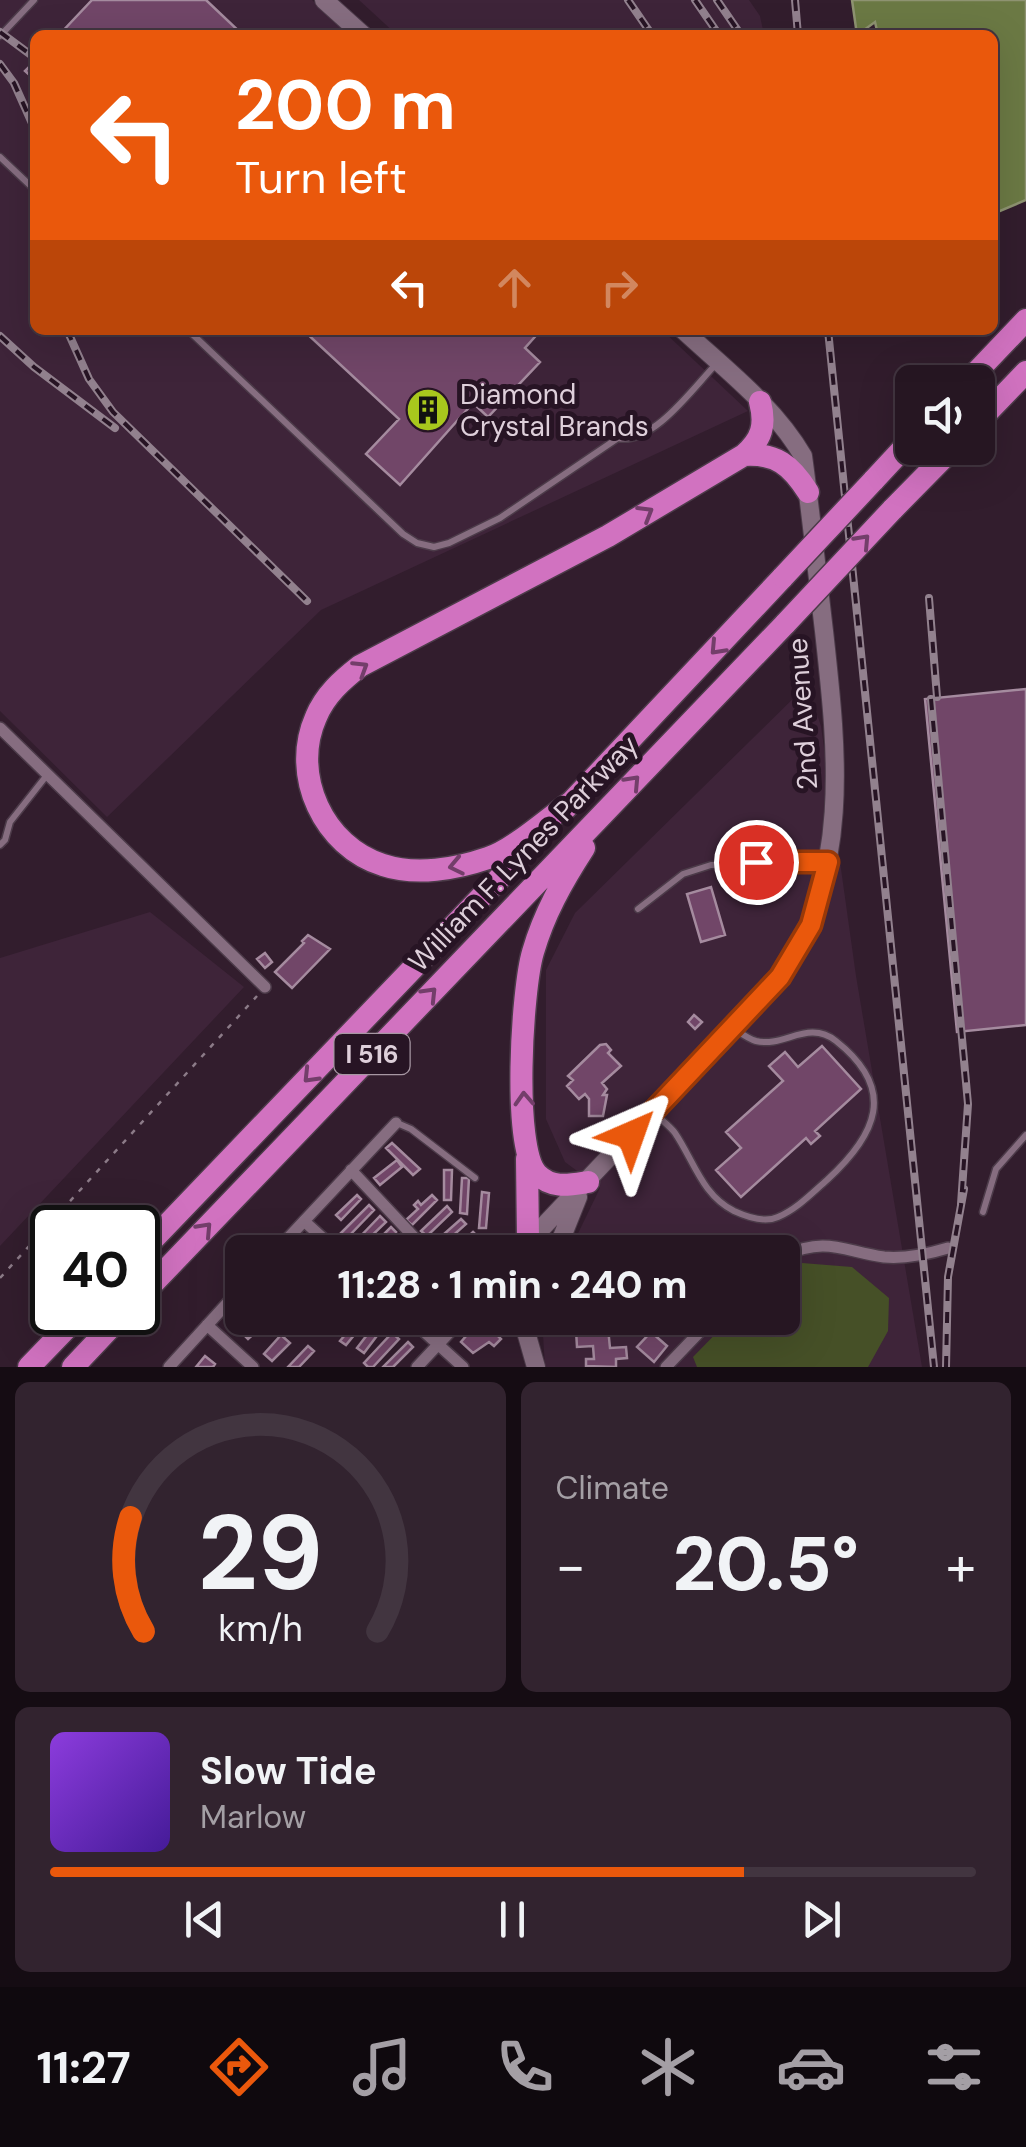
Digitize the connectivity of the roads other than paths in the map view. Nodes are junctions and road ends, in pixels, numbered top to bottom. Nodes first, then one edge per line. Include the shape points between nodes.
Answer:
1 (34, 0) edge
2 (337, 4) edge
3 (359, 30) edge
4 (0, 36) edge
5 (0, 157) edge
6 (30, 185) edge
7 (1026, 320) edge
8 (193, 335) edge
9 (688, 335) edge
10 (718, 362) junction
11 (983, 365) edge
12 (1026, 372) edge
13 (760, 402) junction
14 (995, 404) edge
15 (744, 455) junction
16 (895, 458) edge
17 (936, 465) edge
18 (808, 492) junction
19 (0, 728) edge
20 (48, 776) junction
21 (570, 803) junction
22 (606, 810) junction
23 (0, 844) edge
24 (828, 862) junction
25 (638, 909) dead end
26 (264, 987) road end
27 (732, 1028) junction
28 (652, 1111) junction
29 (396, 1123) joint
30 (1026, 1135) edge
31 (527, 1154) junction
32 (351, 1170) junction
33 (474, 1178) dead end
34 (584, 1187) junction
35 (983, 1212) dead end
36 (304, 1221) junction
37 (160, 1231) edge
38 (291, 1235) edge
39 (319, 1235) edge
40 (412, 1235) edge
41 (526, 1235) edge
42 (538, 1235) edge
43 (563, 1235) edge
44 (948, 1248) dead end
45 (800, 1251) edge
46 (160, 1276) edge
47 (225, 1305) edge
48 (207, 1324) junction
49 (60, 1335) edge
50 (103, 1335) edge
51 (428, 1335) edge
52 (447, 1335) edge
53 (527, 1335) edge
54 (535, 1335) edge
55 (697, 1335) edge
56 (438, 1344) junction
57 (29, 1367) edge
58 (73, 1367) edge
59 (169, 1367) edge
60 (253, 1367) edge
61 (417, 1367) edge
62 (464, 1367) edge
63 (536, 1367) edge
64 (666, 1367) edge

1 - 4 lane
2 - 3 street
5 - 6 lane
7 - 11 highway
8 - 10 lane via 403,534 434,547 500,518 618,438 646,434
9 - 10 street, 2nd Avenue
10 - 13 street, 2nd Avenue
12 - 14 highway
13 - 15 highway via 762,430
13 - 18 street, 2nd Avenue via 803,456
15 - 18 highway via 767,454 785,464
21 -> 15 highway via 492,858 443,869 384,866 340,841 320,816 309,737 327,697 360,666 608,536
16 -> 21 highway, William F. Lynes Parkway / I 516, bridge
22 -> 17 highway, William F. Lynes Parkway / I 516, bridge
18 - 24 street, 2nd Avenue via 834,721 836,803
19 - 20 street
20 - 23 lane
20 - 26 street
21 -> 37 highway, William F. Lynes Parkway / I 516
31 -> 22 highway via 522,1036 532,954 552,897
46 -> 22 highway, William F. Lynes Parkway / I 516
24 - 25 lane via 710,864 683,874
24 - 27 street, 2nd Avenue via 811,925 794,956
27 - 28 street, 2nd Avenue
27 - 28 lane via 759,1042 824,1033 860,1067 870,1086 872,1119 846,1162 804,1201 776,1218 755,1219 718,1201 674,1132
28 - 34 street, 2nd Avenue
29 - 32 street
29 - 33 lane
30 - 35 lane via 996,1168
31 - 34 highway via 534,1171 552,1183
31 - 41 highway
32 - 36 street
32 - 40 street
34 - 42 street, 2nd Avenue
34 - 43 street
36 - 38 street
36 - 39 street
44 - 45 street via 890,1258 845,1246
47 - 48 street
48 - 59 street
48 - 60 street
49 - 57 highway
50 - 58 highway
51 - 56 street
52 - 56 street
53 - 63 street
54 - 63 street
55 - 64 street
56 - 61 street
56 - 62 street

